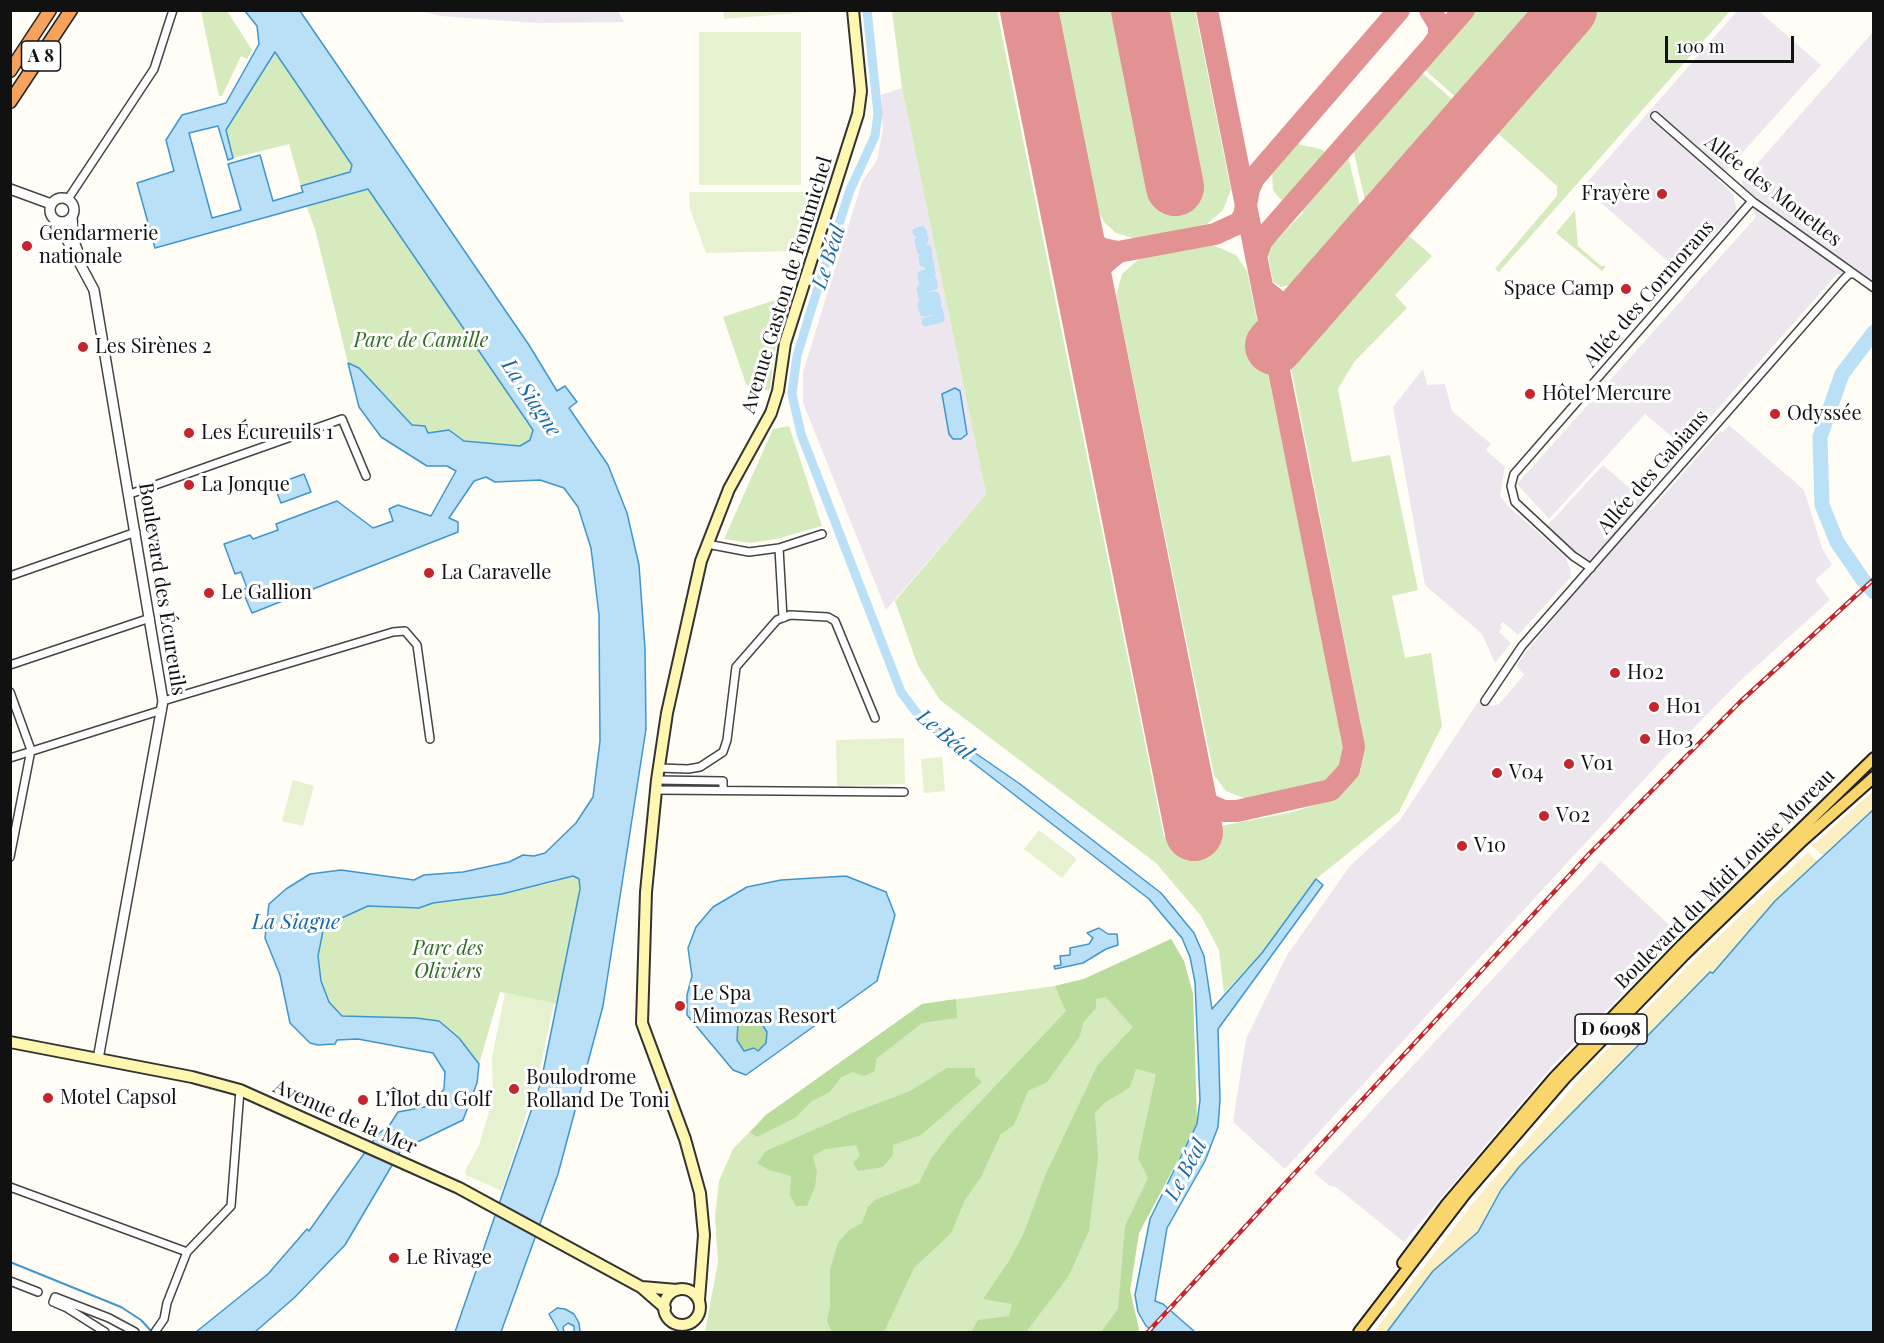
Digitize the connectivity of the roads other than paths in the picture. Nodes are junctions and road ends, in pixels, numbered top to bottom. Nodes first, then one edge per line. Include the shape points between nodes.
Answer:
1 (50, 10) edge
2 (71, 10) edge
3 (173, 10) edge
4 (853, 10) edge
5 (21, 55) junction
6 (10, 66) edge
7 (10, 71) edge
8 (10, 102) edge
9 (1655, 116) dead end
10 (10, 189) edge
11 (68, 199) junction
12 (1752, 201) junction
13 (51, 204) junction
14 (72, 217) junction
15 (57, 221) junction
16 (84, 269) junction
17 (1854, 274) junction
18 (1874, 288) edge
19 (366, 476) dead end
20 (130, 494) junction
21 (136, 532) junction
22 (822, 534) dead end
23 (707, 544) junction
24 (779, 548) junction
25 (1591, 568) junction
26 (10, 576) edge
27 (150, 618) junction
28 (783, 618) junction
29 (10, 665) edge
30 (10, 692) edge
31 (1485, 701) dead end
32 (162, 706) junction
33 (875, 718) dead end
34 (430, 739) dead end
35 (31, 750) junction
36 (10, 758) edge
37 (1874, 758) edge
38 (1874, 777) edge
39 (657, 779) junction
40 (904, 792) dead end
41 (10, 857) edge
42 (10, 1042) edge
43 (98, 1059) junction
44 (240, 1090) junction
45 (10, 1187) edge
46 (188, 1252) junction
47 (701, 1274) junction
48 (10, 1281) edge
49 (641, 1287) junction
50 (679, 1290) junction
51 (38, 1292) dead end
52 (699, 1300) junction
53 (1377, 1307) junction
54 (664, 1308) junction
55 (696, 1319) junction
56 (677, 1328) edge
57 (156, 1331) edge
58 (105, 1332) edge
59 (135, 1332) edge
60 (694, 1332) edge
61 (1359, 1332) edge

1 - 5 highway, A 8
2 - 8 highway, A 8
3 - 11 street via 154,69
4 - 23 main road, Avenue Gaston de Fontmichel via 861,91 858,114 785,343 771,413 729,489
5 - 6 highway
5 - 7 highway, A 8
9 - 12 street, Allée des Mouettes
10 - 13 street
11 - 13 street via 57,199
11 - 14 street via 74,208
12 - 17 street, Allée des Mouettes
12 - 25 street, Allée des Cormorans via 1514,474 1511,486 1515,502
13 - 15 street via 50,211
14 - 15 street via 65,222
14 - 16 street, Boulevard des Écureuils via 74,241
15 - 16 street, Boulevard des Écureuils
16 - 20 street, Boulevard des Écureuils via 94,290
17 - 18 street, Allée des Mouettes
17 - 25 street, Allée des Gabians via 1843,279
19 - 20 street via 342,419
20 - 21 street, Boulevard des Écureuils
21 - 26 street
21 - 27 street, Boulevard des Écureuils
22 - 24 street
23 - 24 street via 749,552
23 - 39 main road, Avenue Gaston de Fontmichel via 667,713
24 - 28 street
25 - 31 street, Allée des Gabians via 1521,646
27 - 29 street
27 - 32 street, Boulevard des Écureuils
28 - 33 street via 817,615 835,621
28 - 39 street via 734,671 723,752 700,767
30 - 35 street
32 - 34 street via 405,631 417,645
32 - 35 street
32 - 43 street, Boulevard des Écureuils
35 - 36 street
35 - 41 street
37 - 53 main road, Boulevard du Midi Louise Moreau / D 6098 via 1682,945 1554,1078 1447,1204 1383,1292
38 - 53 main road, Boulevard du Midi Louise Moreau / D 6098 via 1684,955 1565,1078 1465,1194
39 - 40 street via 723,781 723,789
39 - 47 main road, Avenue Gaston de Fontmichel via 646,892 642,1023 685,1139 700,1193 704,1221
42 - 43 main road, Avenue de la Mer
43 - 44 main road, Avenue de la Mer
44 - 46 street via 231,1206
44 - 49 main road, Avenue de la Mer via 405,1162
45 - 46 street
46 - 57 street
47 - 50 main road
47 - 52 main road, Avenue Gaston de Fontmichel
48 - 51 street
49 - 50 main road
49 - 54 main road
50 - 52 main road via 691,1292
50 - 54 main road via 668,1297
52 - 55 main road
53 - 61 main road, Boulevard du Midi Louise Moreau / D 6098
54 - 56 main road
55 - 56 main road
55 - 60 main road
58 - 59 street via 53,1302 55,1297

